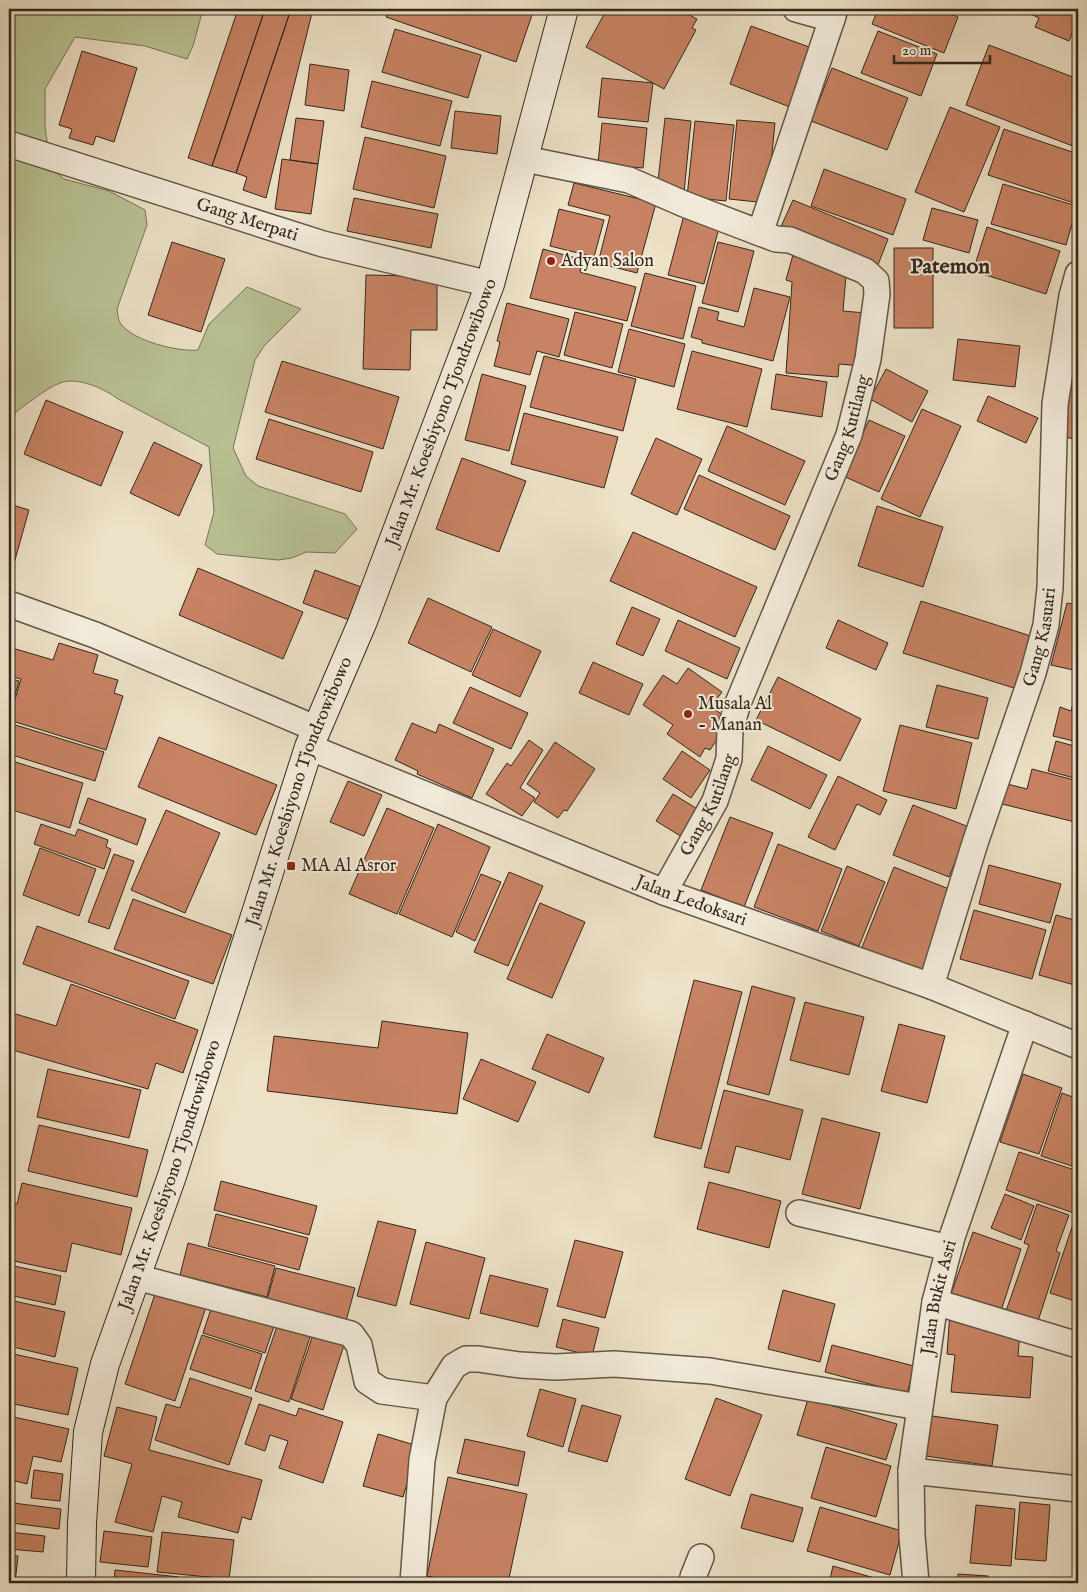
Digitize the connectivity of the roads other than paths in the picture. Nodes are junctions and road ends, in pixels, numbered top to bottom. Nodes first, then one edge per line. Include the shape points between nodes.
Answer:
1 (564, 9) edge
2 (796, 9) edge
3 (834, 14) edge
4 (9, 144) edge
5 (524, 159) junction
6 (760, 232) junction
7 (1078, 274) edge
8 (490, 284) junction
9 (1070, 360) edge
10 (9, 604) edge
11 (313, 738) junction
12 (664, 892) junction
13 (931, 986) junction
14 (1026, 1024) junction
15 (1078, 1046) edge
16 (799, 1213) dead end
17 (949, 1248) junction
18 (136, 1277) junction
19 (935, 1302) junction
20 (1078, 1345) edge
21 (434, 1398) junction
22 (919, 1407) junction
23 (911, 1472) junction
24 (1078, 1489) edge
25 (701, 1557) dead end
26 (81, 1583) edge
27 (413, 1583) edge
28 (695, 1583) edge
29 (916, 1583) edge

1 - 5 main road, Jalan Mr. Koesbiyono Tjondrowibowo
2 - 3 street
3 - 6 street
4 - 8 street, Gang Merpati via 323,244
5 - 6 street via 629,180
5 - 8 main road, Jalan Mr. Koesbiyono Tjondrowibowo
6 - 12 street, Gang Kutilang via 841,260 865,271 876,281 868,358 849,435 738,703 730,730 729,759 715,801
7 - 9 street, Gang Kasuari via 1072,296
8 - 11 main road, Jalan Mr. Koesbiyono Tjondrowibowo via 363,621
9 - 13 street, Gang Kasuari via 1054,404 1050,588 1046,625
10 - 11 street, Jalan Ledoksari via 94,635
11 - 12 street, Jalan Ledoksari
11 - 18 main road, Jalan Mr. Koesbiyono Tjondrowibowo via 172,1176
12 - 13 street, Jalan Ledoksari
13 - 14 street, Jalan Ledoksari
14 - 15 street, Jalan Ledoksari
14 - 17 street, Jalan Bukit Asri
16 - 17 street
17 - 19 street, Jalan Bukit Asri
18 - 21 street via 351,1334 359,1346 367,1381 382,1391
18 - 26 main road, Jalan Mr. Koesbiyono Tjondrowibowo via 105,1364 88,1432
19 - 20 street
19 - 22 street, Jalan Bukit Asri
21 - 22 street via 454,1366 466,1359 478,1359 529,1366 614,1364 710,1371
21 - 27 street via 422,1460
22 - 23 street, Jalan Bukit Asri
23 - 24 street
23 - 29 street, Jalan Bukit Asri
25 - 28 street via 693,1577

